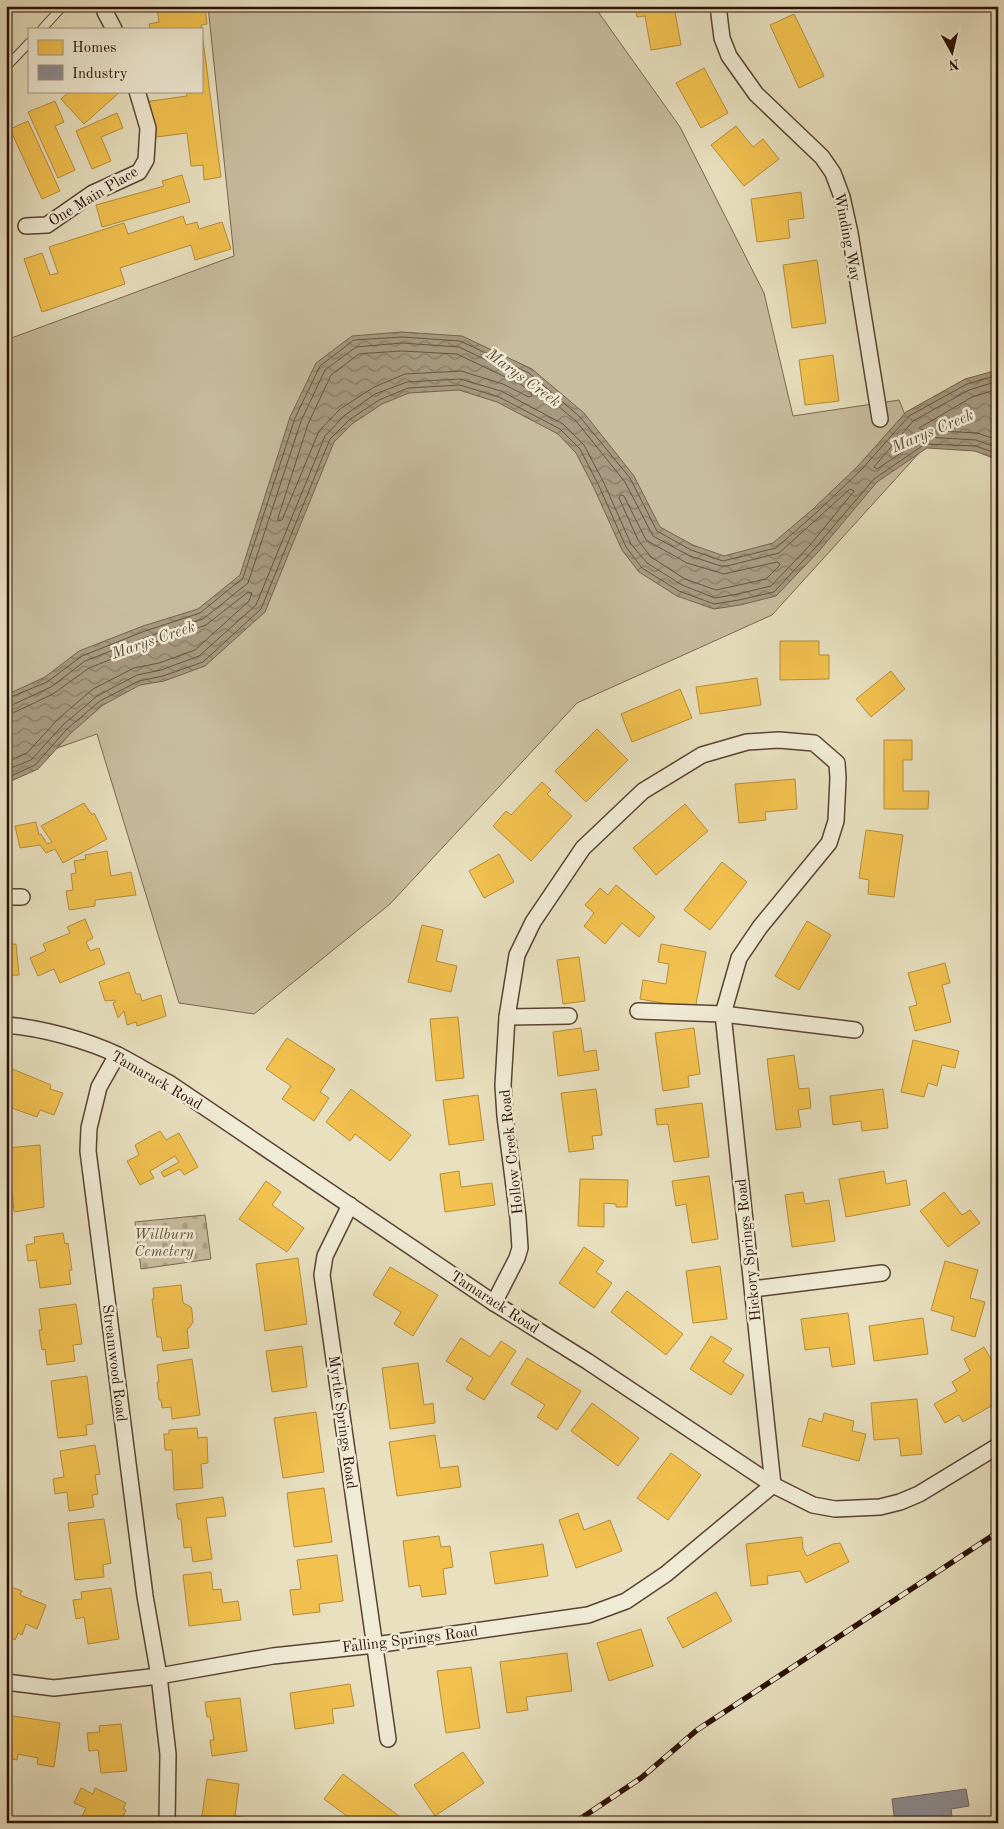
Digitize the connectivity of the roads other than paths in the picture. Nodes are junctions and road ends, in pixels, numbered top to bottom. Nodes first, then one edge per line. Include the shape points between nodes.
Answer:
1 (63, 6) edge
2 (106, 6) edge
3 (718, 6) edge
4 (43, 28) edge
5 (114, 28) edge
6 (28, 44) edge
7 (6, 67) edge
8 (137, 92) edge
9 (26, 226) dead end
10 (880, 419) dead end
11 (828, 755) joint
12 (6, 897) edge
13 (22, 897) dead end
14 (638, 1011) dead end
15 (723, 1014) junction
16 (507, 1016) junction
17 (569, 1016) dead end
18 (6, 1025) edge
19 (855, 1030) dead end
20 (117, 1055) junction
21 (350, 1205) junction
22 (882, 1273) dead end
23 (753, 1289) junction
24 (494, 1303) junction
25 (993, 1449) edge
26 (773, 1486) junction
27 (375, 1645) junction
28 (159, 1676) junction
29 (6, 1682) edge
30 (388, 1738) dead end
31 (167, 1823) edge

1 - 4 lane
2 - 5 street
3 - 10 street, Winding Way via 722,38 729,56 756,94 822,157 833,174 850,233
6 - 7 lane
8 - 9 street, One Main Place via 148,128 146,160 139,172 93,193 47,225
11 - 15 street, Hickory Springs Road via 837,763 838,778 836,822 829,843 760,927 739,958
11 - 16 street, Hollow Creek Road via 814,744 779,740 747,742 702,755 643,791 584,848 533,922 517,955
12 - 13 street
14 - 15 street
15 - 19 street
15 - 23 street, Hickory Springs Road
16 - 17 street
16 - 24 street, Hollow Creek Road via 503,1085 520,1248
18 - 20 street, Tamarack Road via 65,1036
20 - 21 street, Tamarack Road via 169,1084
20 - 28 street, Streamwood Road via 99,1087 89,1128 88,1151 145,1596
21 - 24 street, Tamarack Road
21 - 27 street, Myrtle Springs Road via 325,1256 322,1275
22 - 23 street
23 - 26 street, Hickory Springs Road
24 - 26 street, Tamarack Road via 588,1361
25 - 26 street, Tamarack Road via 918,1494 880,1507 835,1509 813,1505
26 - 27 street, Falling Springs Road via 666,1574 626,1601 588,1616
27 - 28 street, Falling Springs Road via 273,1656
27 - 30 street, Myrtle Springs Road
28 - 29 street, Falling Springs Road via 54,1688
28 - 31 street, Streamwood Road via 168,1754

